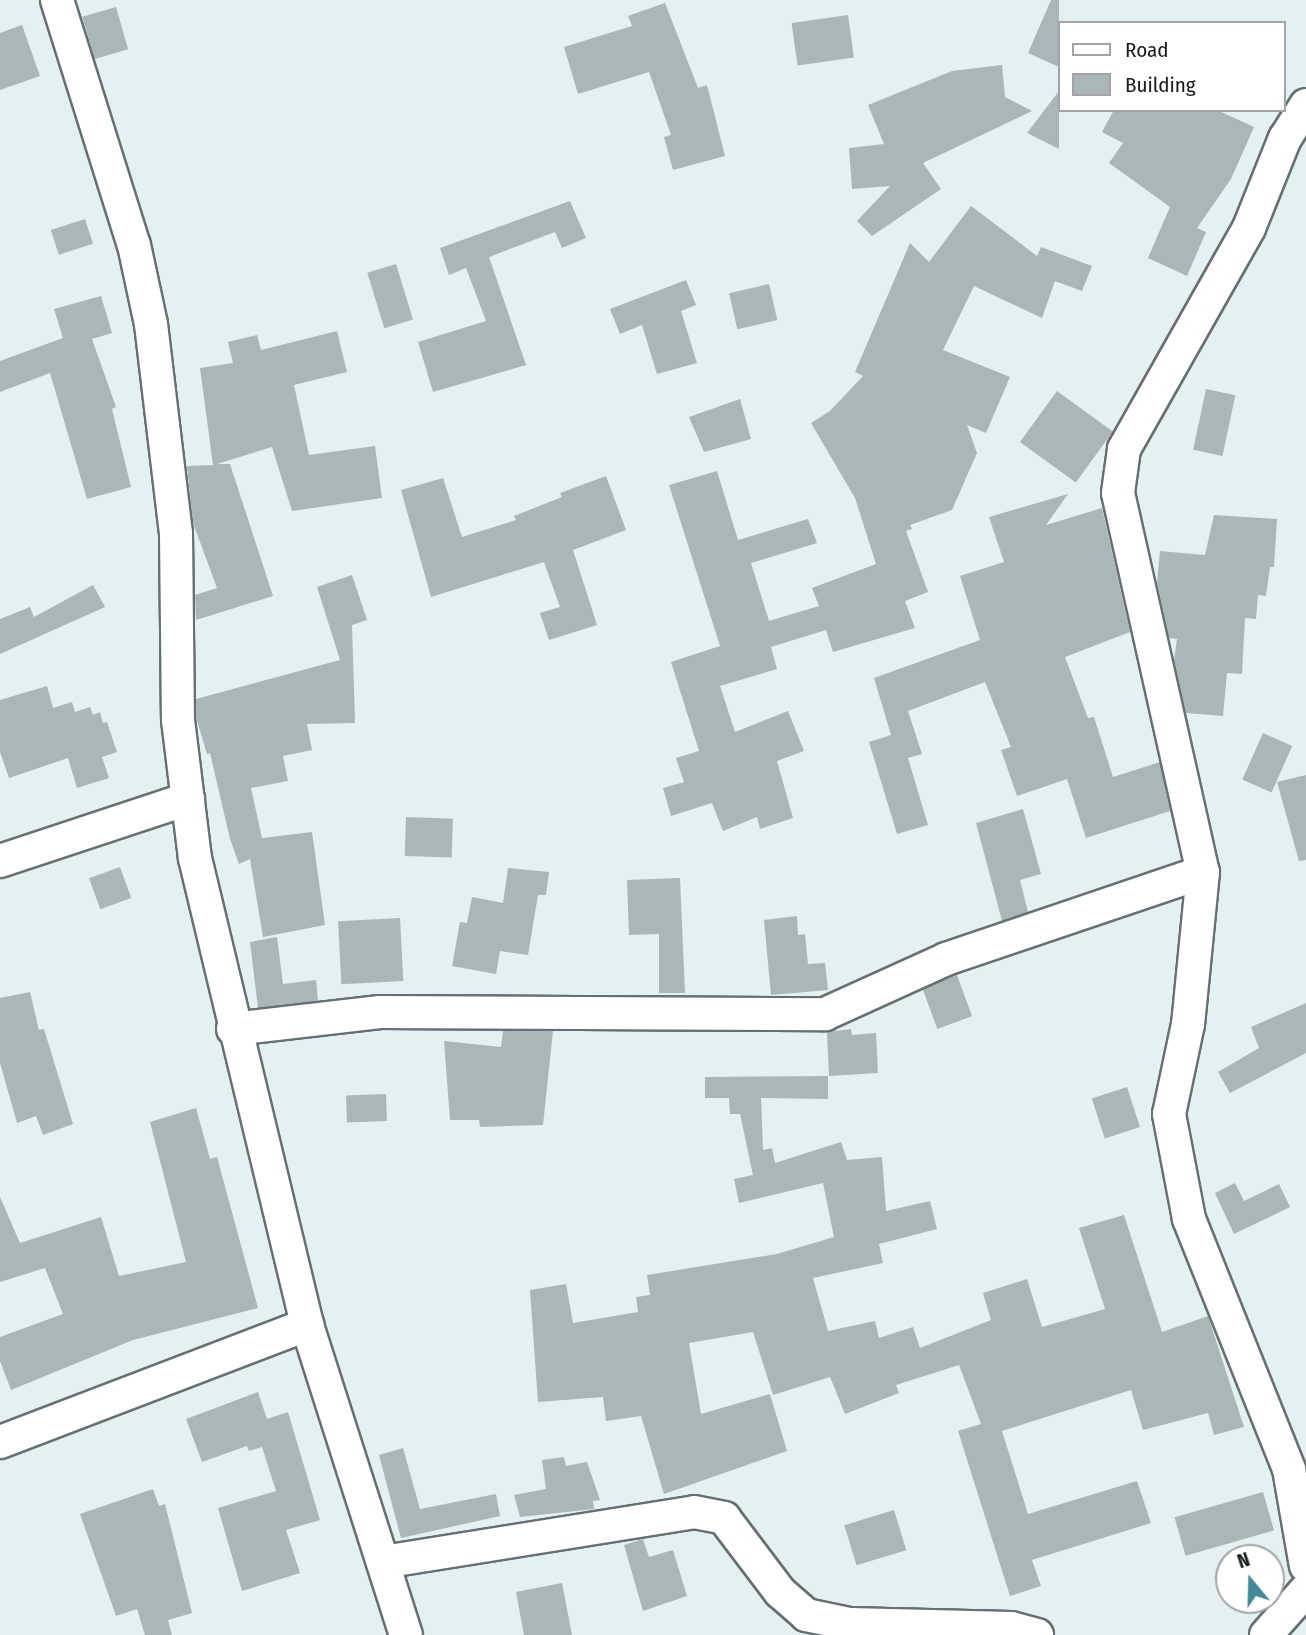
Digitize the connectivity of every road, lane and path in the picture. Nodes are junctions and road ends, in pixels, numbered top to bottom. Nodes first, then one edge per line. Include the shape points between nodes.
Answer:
1 (57, 0) edge
2 (1306, 105) edge
3 (188, 799) junction
4 (0, 861) edge
5 (1203, 872) junction
6 (233, 1029) junction
7 (307, 1325) junction
8 (0, 1442) edge
9 (383, 1562) junction
10 (1306, 1566) edge
11 (1306, 1590) edge
12 (406, 1635) edge
13 (1037, 1635) edge
14 (1266, 1635) edge

1 - 3 street via 134,244 150,324 176,533 178,720
2 - 5 street via 1285,138 1249,228 1124,449 1119,479 1118,493 1137,567 1160,696 1194,816
3 - 4 street
3 - 6 street via 195,859
5 - 6 street via 946,959 825,1014 380,1012
5 - 10 street via 1188,1024 1169,1114 1189,1219 1289,1469
6 - 7 street
7 - 8 street
7 - 9 street
9 - 12 street
9 - 13 street via 694,1512 724,1518 780,1592 806,1615 850,1624 1011,1628
11 - 14 street

